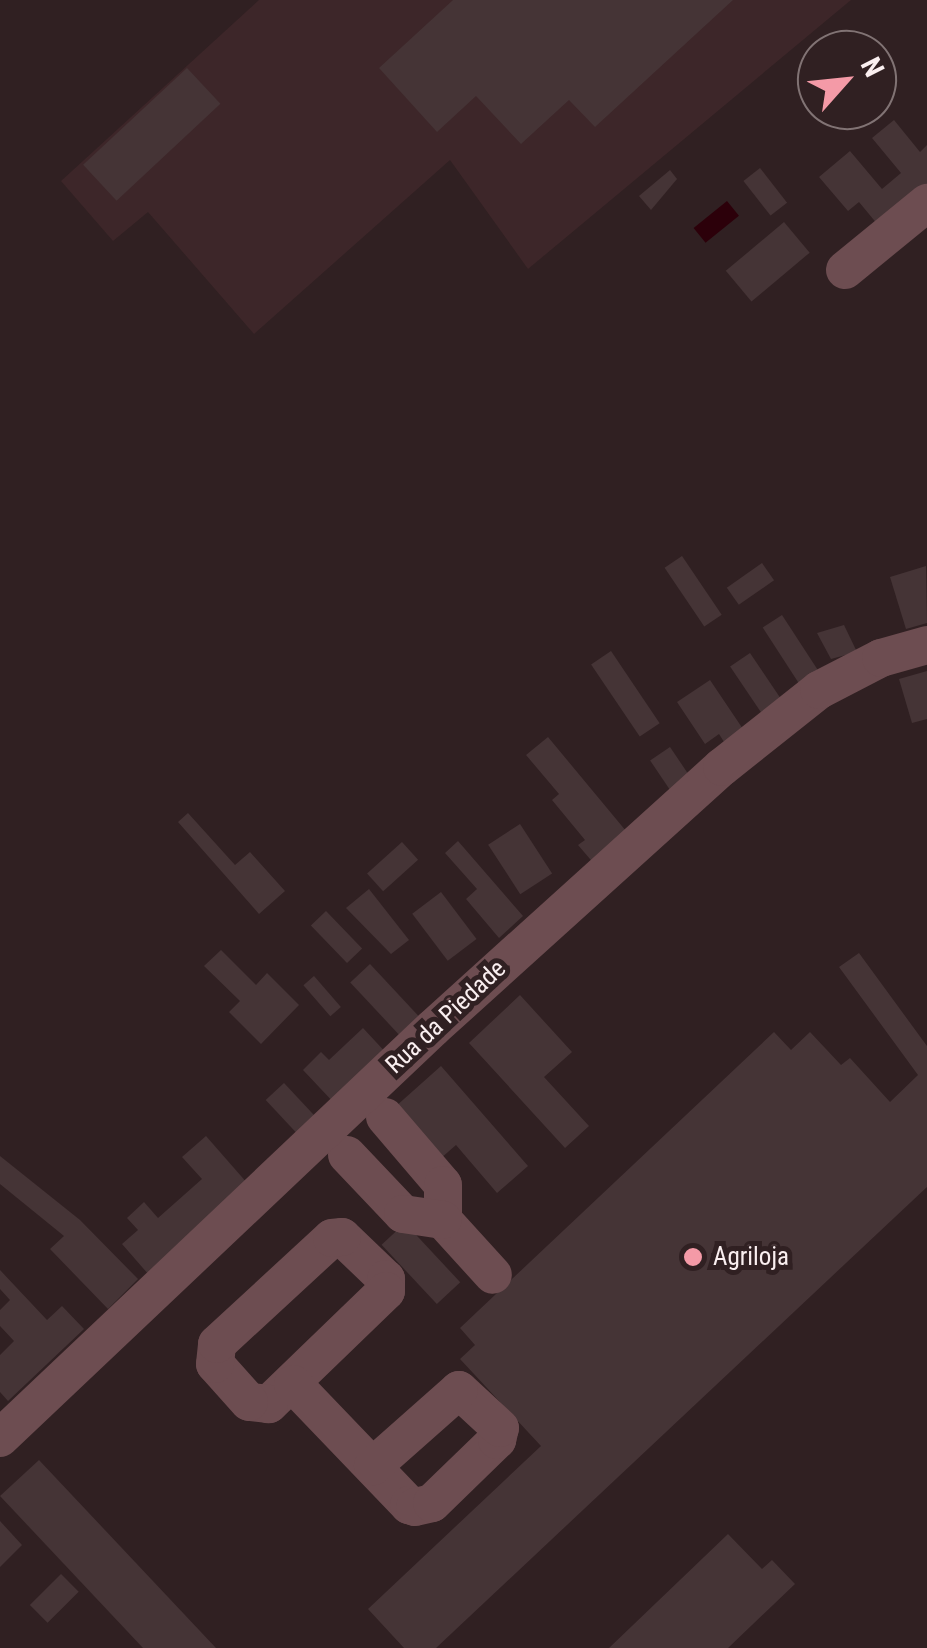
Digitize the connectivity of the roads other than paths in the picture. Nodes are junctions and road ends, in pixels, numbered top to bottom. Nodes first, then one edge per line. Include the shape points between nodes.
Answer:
1 (927, 203) edge
2 (844, 270) dead end
3 (927, 645) edge
4 (385, 1117) dead end
5 (347, 1154) dead end
6 (443, 1220) junction
7 (493, 1275) dead end
8 (292, 1384) junction
9 (0, 1438) edge
10 (373, 1466) dead end

1 - 2 street
3 - 9 street, Rua da Piedade via 881,658 819,690 722,767 432,1028
4 - 6 street via 443,1185
5 - 6 street via 404,1214
6 - 7 street
8 - 8 street via 386,1291 386,1280 342,1237 332,1238 213,1353 215,1364 259,1406
8 - 10 street

